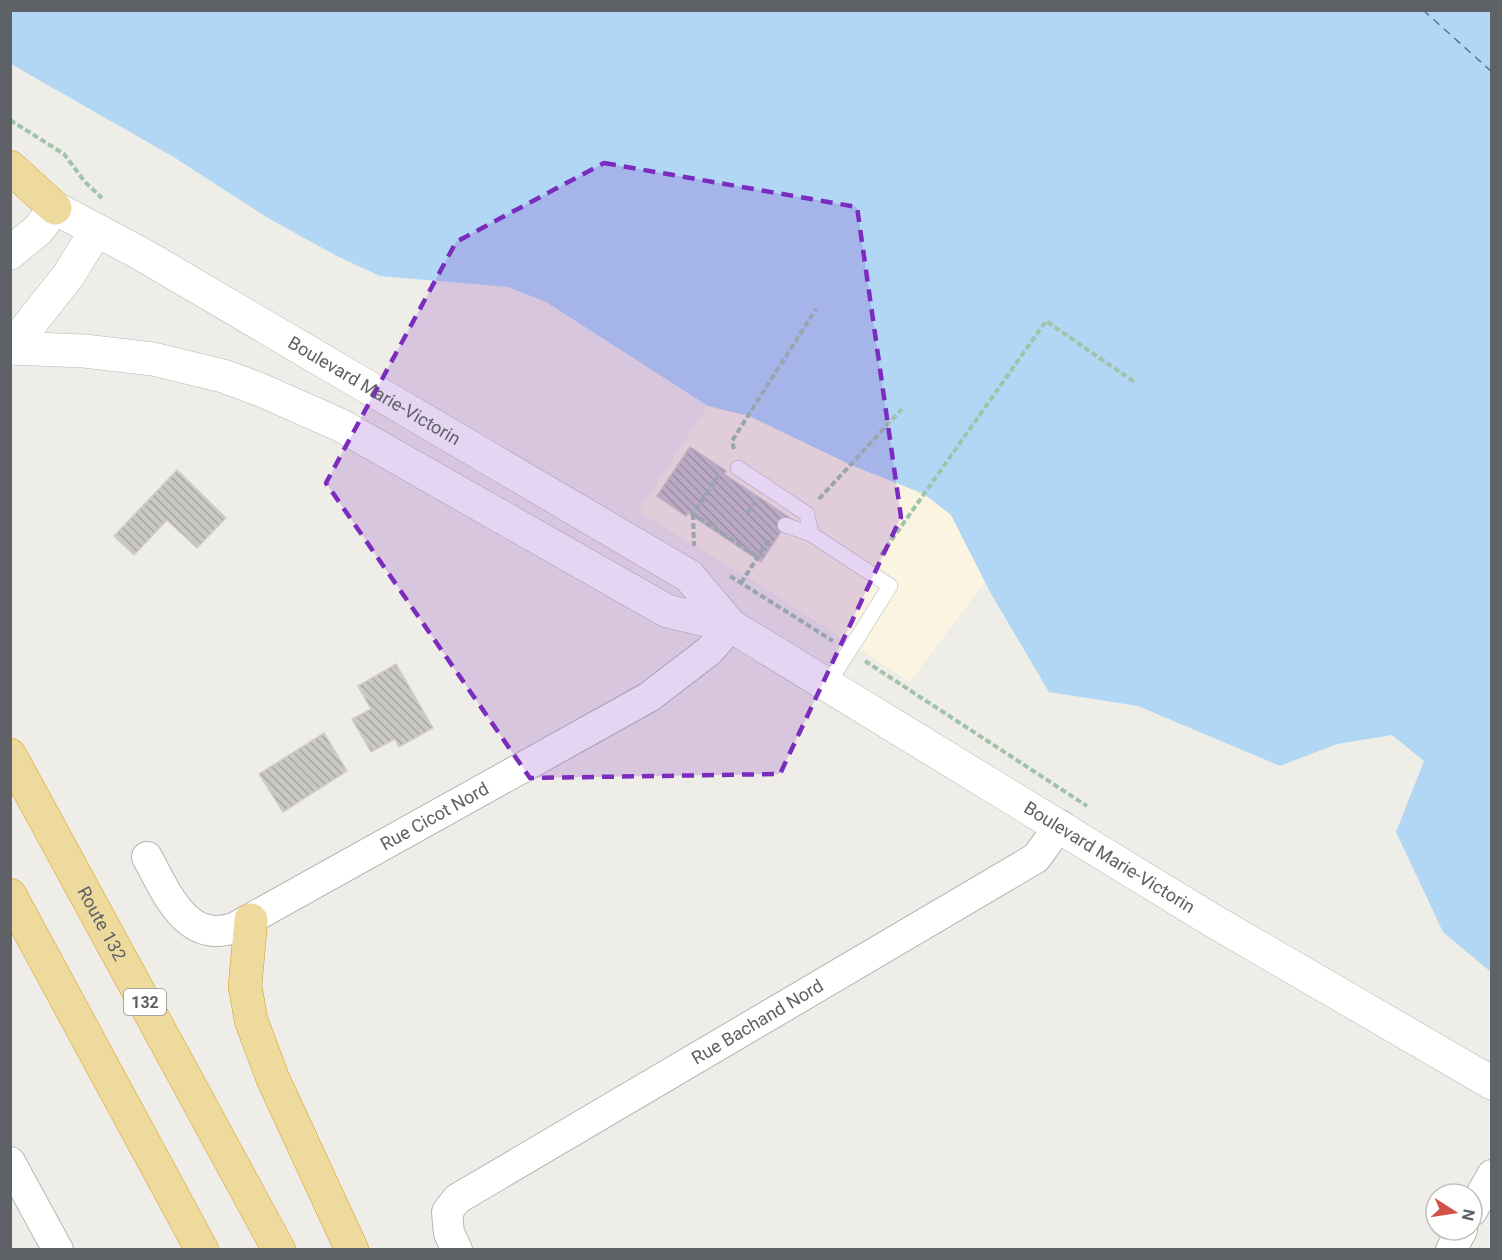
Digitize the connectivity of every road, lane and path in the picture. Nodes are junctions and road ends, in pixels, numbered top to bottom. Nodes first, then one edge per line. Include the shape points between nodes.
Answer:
1 (10, 120) edge
2 (10, 167) edge
3 (85, 182) dead end
4 (55, 208) junction
5 (96, 231) junction
6 (10, 253) edge
7 (816, 309) dead end
8 (11, 348) edge
9 (1136, 383) dead end
10 (902, 409) dead end
11 (732, 441) dead end
12 (731, 470) joint
13 (719, 475) junction
14 (728, 482) dead end
15 (822, 496) dead end
16 (756, 500) dead end
17 (748, 513) dead end
18 (693, 514) junction
19 (785, 525) dead end
20 (811, 534) junction
21 (771, 537) dead end
22 (691, 552) dead end
23 (758, 557) junction
24 (870, 573) junction
25 (741, 583) dead end
26 (731, 626) junction
27 (828, 684) junction
28 (10, 755) edge
29 (1060, 825) junction
30 (147, 857) dead end
31 (10, 896) edge
32 (251, 920) junction
33 (1491, 1083) edge
34 (10, 1162) edge
35 (58, 1250) edge
36 (202, 1250) edge
37 (279, 1250) edge
38 (352, 1250) edge
39 (457, 1250) edge

1 - 3 path via 51,144
2 - 4 highway
4 - 5 street, Boulevard Marie-Victorin
4 - 6 street via 39,230
5 - 8 street via 68,276
5 - 26 street, Boulevard Marie-Victorin via 689,576
7 - 11 path
8 - 26 street, Boulevard Marie-Victorin via 153,359 261,390 340,425 667,610
9 - 24 path via 1046,321
10 - 15 path
12 - 13 path via 722,470
12 - 20 lane via 807,514
13 - 14 path
13 - 18 path
16 - 17 path
18 - 22 path
18 - 23 path
19 - 20 lane
20 - 24 lane
21 - 23 path
23 - 25 path
24 - 27 lane via 890,586
26 - 27 street, Boulevard Marie-Victorin
26 - 32 street, Rue Cicot Nord via 709,651 649,697
27 - 29 street, Boulevard Marie-Victorin
28 - 37 highway, Route 132 / 132
29 - 33 street, Boulevard Marie-Victorin via 1288,966
29 - 39 street, Rue Bachand Nord via 1036,858 458,1199 447,1212 449,1233
30 - 32 street, Rue Cicot Nord via 179,912 197,927 224,931
31 - 36 highway
32 - 38 highway via 245,986 251,1020 273,1079
34 - 35 street

